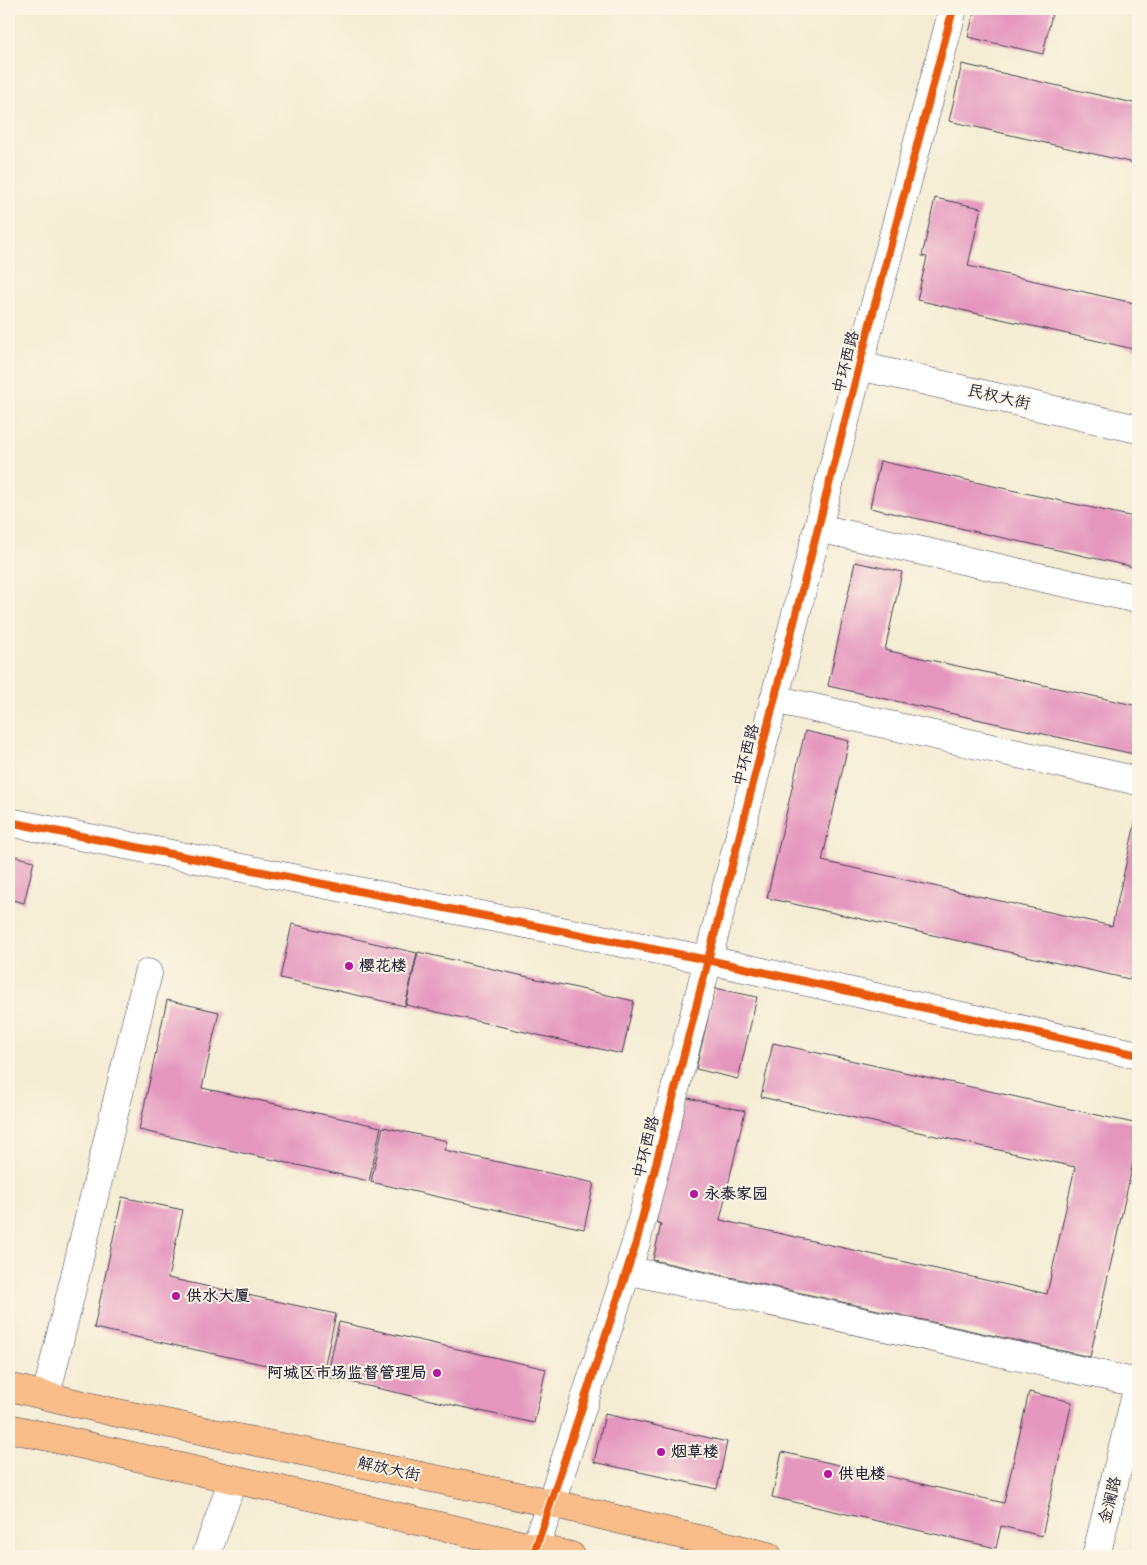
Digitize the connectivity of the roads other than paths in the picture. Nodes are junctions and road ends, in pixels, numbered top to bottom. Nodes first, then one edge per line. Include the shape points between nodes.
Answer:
1 (953, 9) edge
2 (859, 366) junction
3 (1138, 429) edge
4 (818, 528) junction
5 (1138, 599) edge
6 (774, 699) junction
7 (1138, 781) edge
8 (9, 822) edge
9 (708, 960) junction
10 (148, 973) dead end
11 (1138, 1055) edge
12 (627, 1270) junction
13 (1138, 1384) edge
14 (9, 1388) edge
15 (46, 1396) junction
16 (9, 1428) edge
17 (233, 1479) junction
18 (551, 1503) junction
19 (534, 1552) edge
20 (206, 1556) edge
21 (572, 1556) edge
22 (768, 1556) edge
23 (1096, 1556) edge

1 - 2 street, 中环西路
2 - 3 street, 民权大街
2 - 4 street, 中环西路
4 - 5 street
4 - 6 street, 中环西路
6 - 7 street
6 - 9 street, 中环西路
8 - 9 street
9 - 11 street
9 - 12 street, 中环西路
10 - 15 street
12 - 13 street
12 - 18 street, 中环西路
13 - 23 street, 金澜路
14 - 15 main road, 解放大街
15 - 18 main road, 解放大街
16 - 17 main road
17 - 19 main road
17 - 20 street
18 - 19 street, 中环西路
18 - 22 main road, 解放大街
19 - 21 main road

